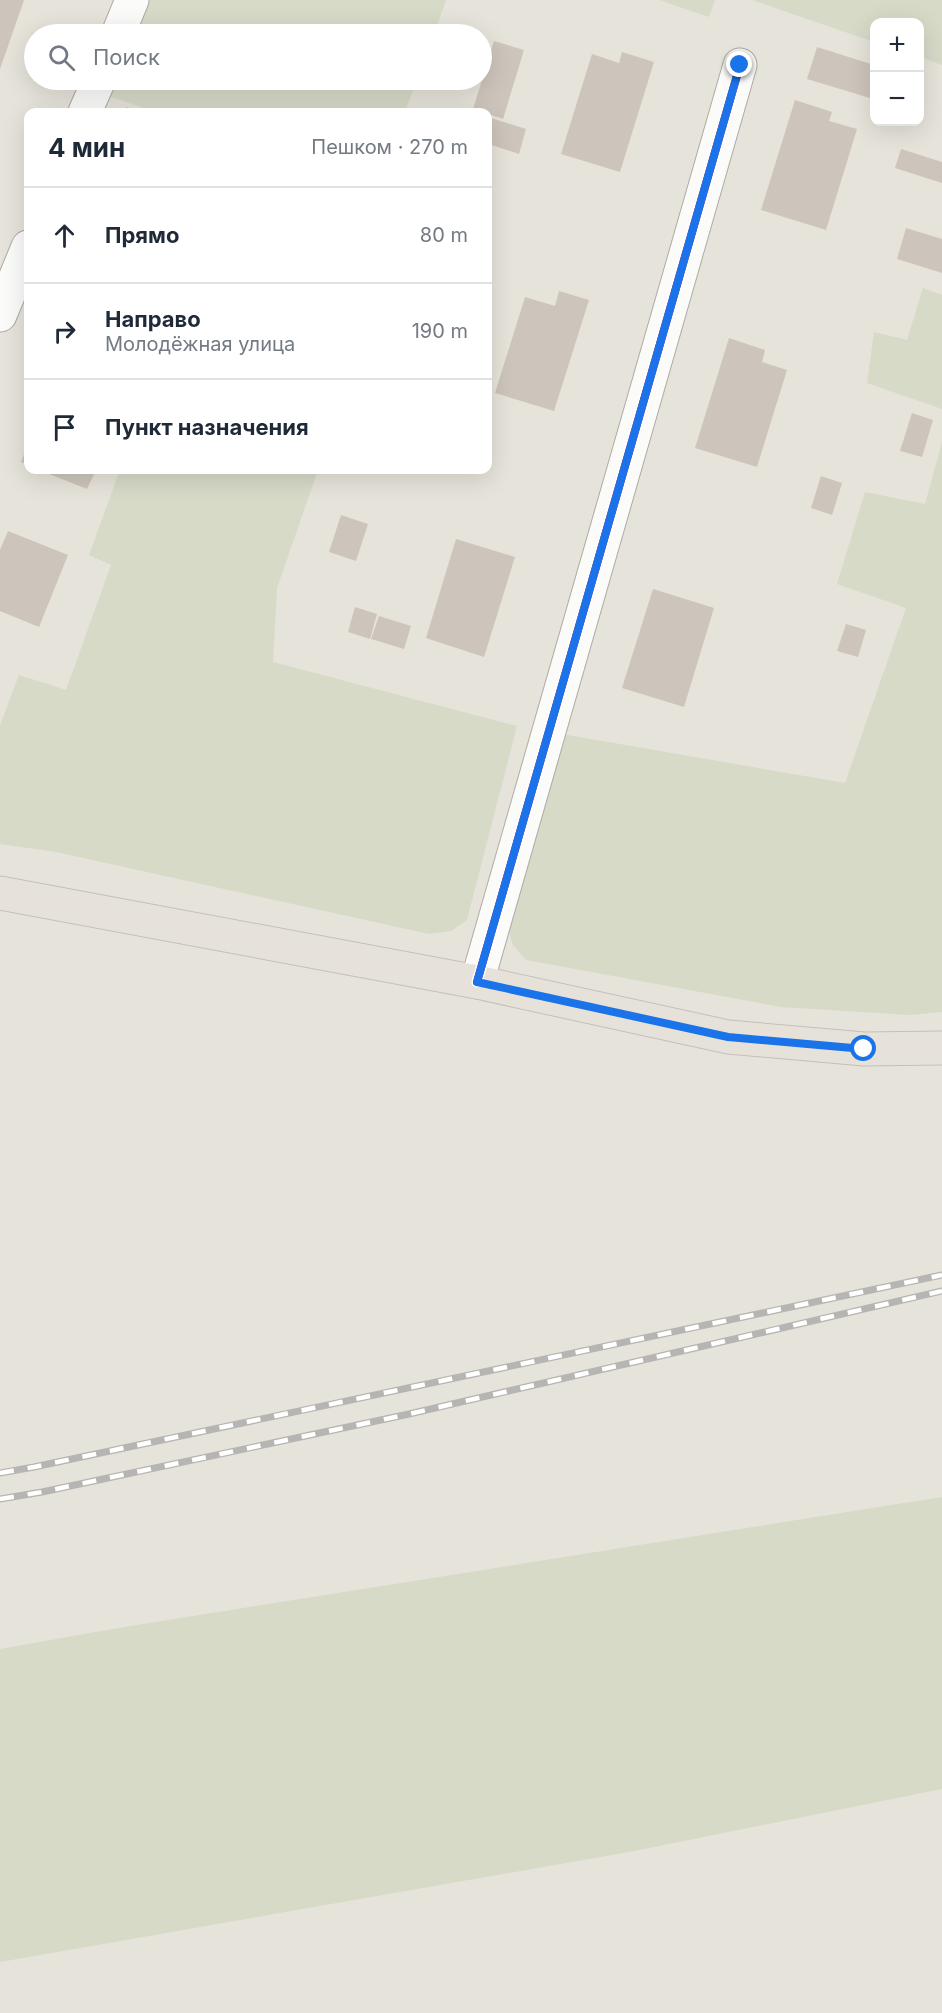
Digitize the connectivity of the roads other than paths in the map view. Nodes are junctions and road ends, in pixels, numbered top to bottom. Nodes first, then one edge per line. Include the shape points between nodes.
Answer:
1 (132, 0) edge
2 (122, 24) edge
3 (740, 65) dead end
4 (95, 90) edge
5 (87, 108) edge
6 (24, 257) edge
7 (0, 315) edge
8 (0, 893) edge
9 (477, 982) junction
10 (942, 1048) edge

1 - 2 street
3 - 9 street
4 - 5 street
6 - 7 street
8 - 9 main road
9 - 10 main road via 728,1037 864,1049

